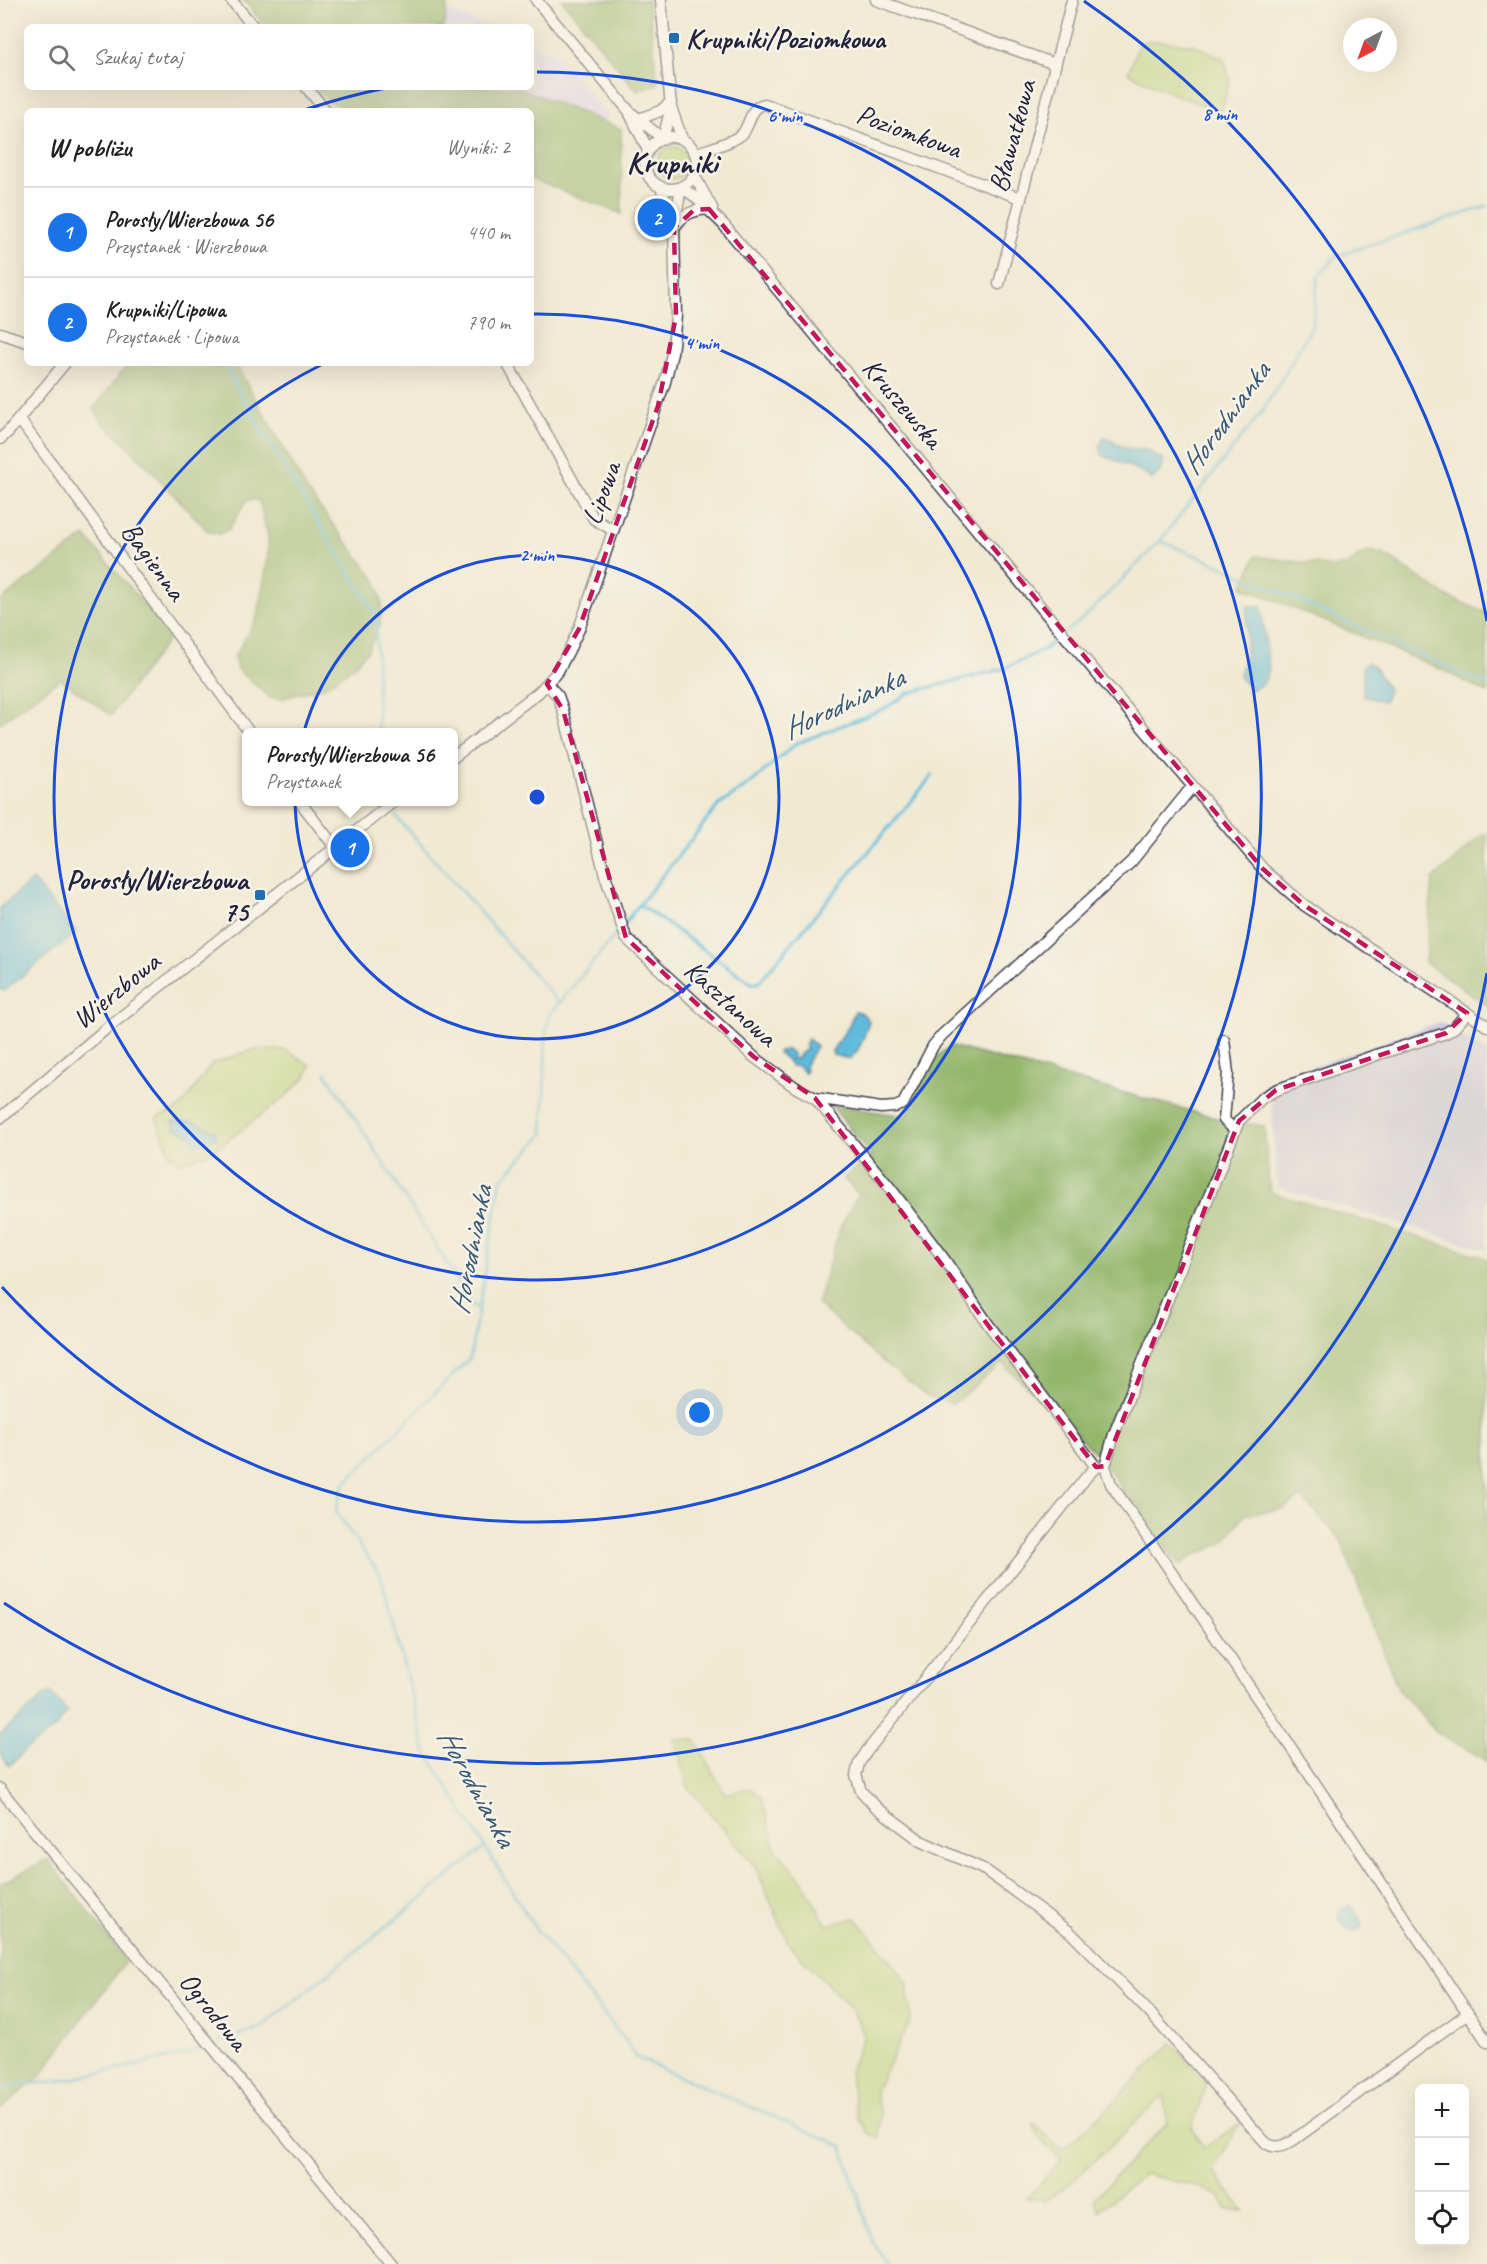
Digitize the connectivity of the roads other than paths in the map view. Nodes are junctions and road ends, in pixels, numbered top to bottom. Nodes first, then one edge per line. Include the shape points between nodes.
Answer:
1 (231, 0) edge
2 (536, 0) edge
3 (661, 0) edge
4 (876, 0) edge
5 (1072, 0) edge
6 (251, 24) edge
7 (1055, 64) junction
8 (308, 90) edge
9 (671, 104) junction
10 (324, 108) edge
11 (629, 111) junction
12 (639, 119) junction
13 (663, 139) junction
14 (682, 139) junction
15 (648, 150) junction
16 (695, 154) junction
17 (694, 175) junction
18 (661, 187) junction
19 (681, 187) junction
20 (1020, 198) junction
21 (712, 212) junction
22 (674, 228) junction
23 (999, 284) dead end
24 (0, 333) edge
25 (24, 341) edge
26 (63, 366) edge
27 (509, 366) edge
28 (19, 419) junction
29 (0, 439) edge
30 (613, 530) junction
31 (547, 684) junction
32 (246, 728) edge
33 (458, 753) edge
34 (1191, 788) junction
35 (304, 806) edge
36 (387, 806) edge
37 (334, 848) junction
38 (1467, 1013) junction
39 (1487, 1026) edge
40 (1224, 1040) dead end
41 (815, 1098) junction
42 (0, 1118) edge
43 (1234, 1129) junction
44 (1100, 1466) junction
45 (0, 1789) edge
46 (1468, 2013) junction
47 (1487, 2042) edge
48 (391, 2264) edge

1 - 6 street
2 - 11 street
3 - 9 street
4 - 7 street
5 - 7 street, Bławatkowa
7 - 20 street, Bławatkowa
8 - 10 street
9 - 12 street
9 - 13 street
9 - 14 street
11 - 12 street
11 - 15 street
12 - 13 street
13 - 14 street
13 - 15 street
14 - 16 street
15 - 18 street via 646,168 652,181
16 - 17 street
16 - 20 street, Poziomkowa via 738,137 754,110 765,104
17 - 19 street
17 - 21 street, Kruszewska
18 - 19 street
18 - 22 street, Lipowa
19 - 21 street, Kruszewska
19 - 22 street, Lipowa
20 - 23 street, Bławatkowa
21 - 22 street via 690,212
21 - 34 street, Kruszewska
22 - 30 street, Lipowa via 676,316 672,353 658,406
24 - 25 street
26 - 28 street
27 - 30 street via 594,519
28 - 29 street
28 - 32 street, Bagienna
30 - 31 street, Lipowa via 579,629
31 - 33 street, Lipowa
31 - 41 street, Kasztanowa via 558,696 563,710 623,934 754,1057
34 - 38 street, Kruszewska via 1263,869 1304,905
34 - 41 street via 1131,862 942,1035 903,1104 881,1108
35 - 37 street
36 - 37 street, Wierzbowa
37 - 42 street, Wierzbowa
38 - 39 street, Kruszewska
38 - 43 street via 1446,1033 1276,1090 1262,1098
40 - 43 street via 1228,1073 1224,1120
41 - 44 street via 891,1189 988,1324
43 - 44 street
44 - 46 street
44 - 46 street via 1053,1517 867,1751 856,1775 861,1791 916,1838 985,1870 1070,1932 1272,2147 1294,2139
45 - 48 street, Ogrodowa
46 - 47 street

